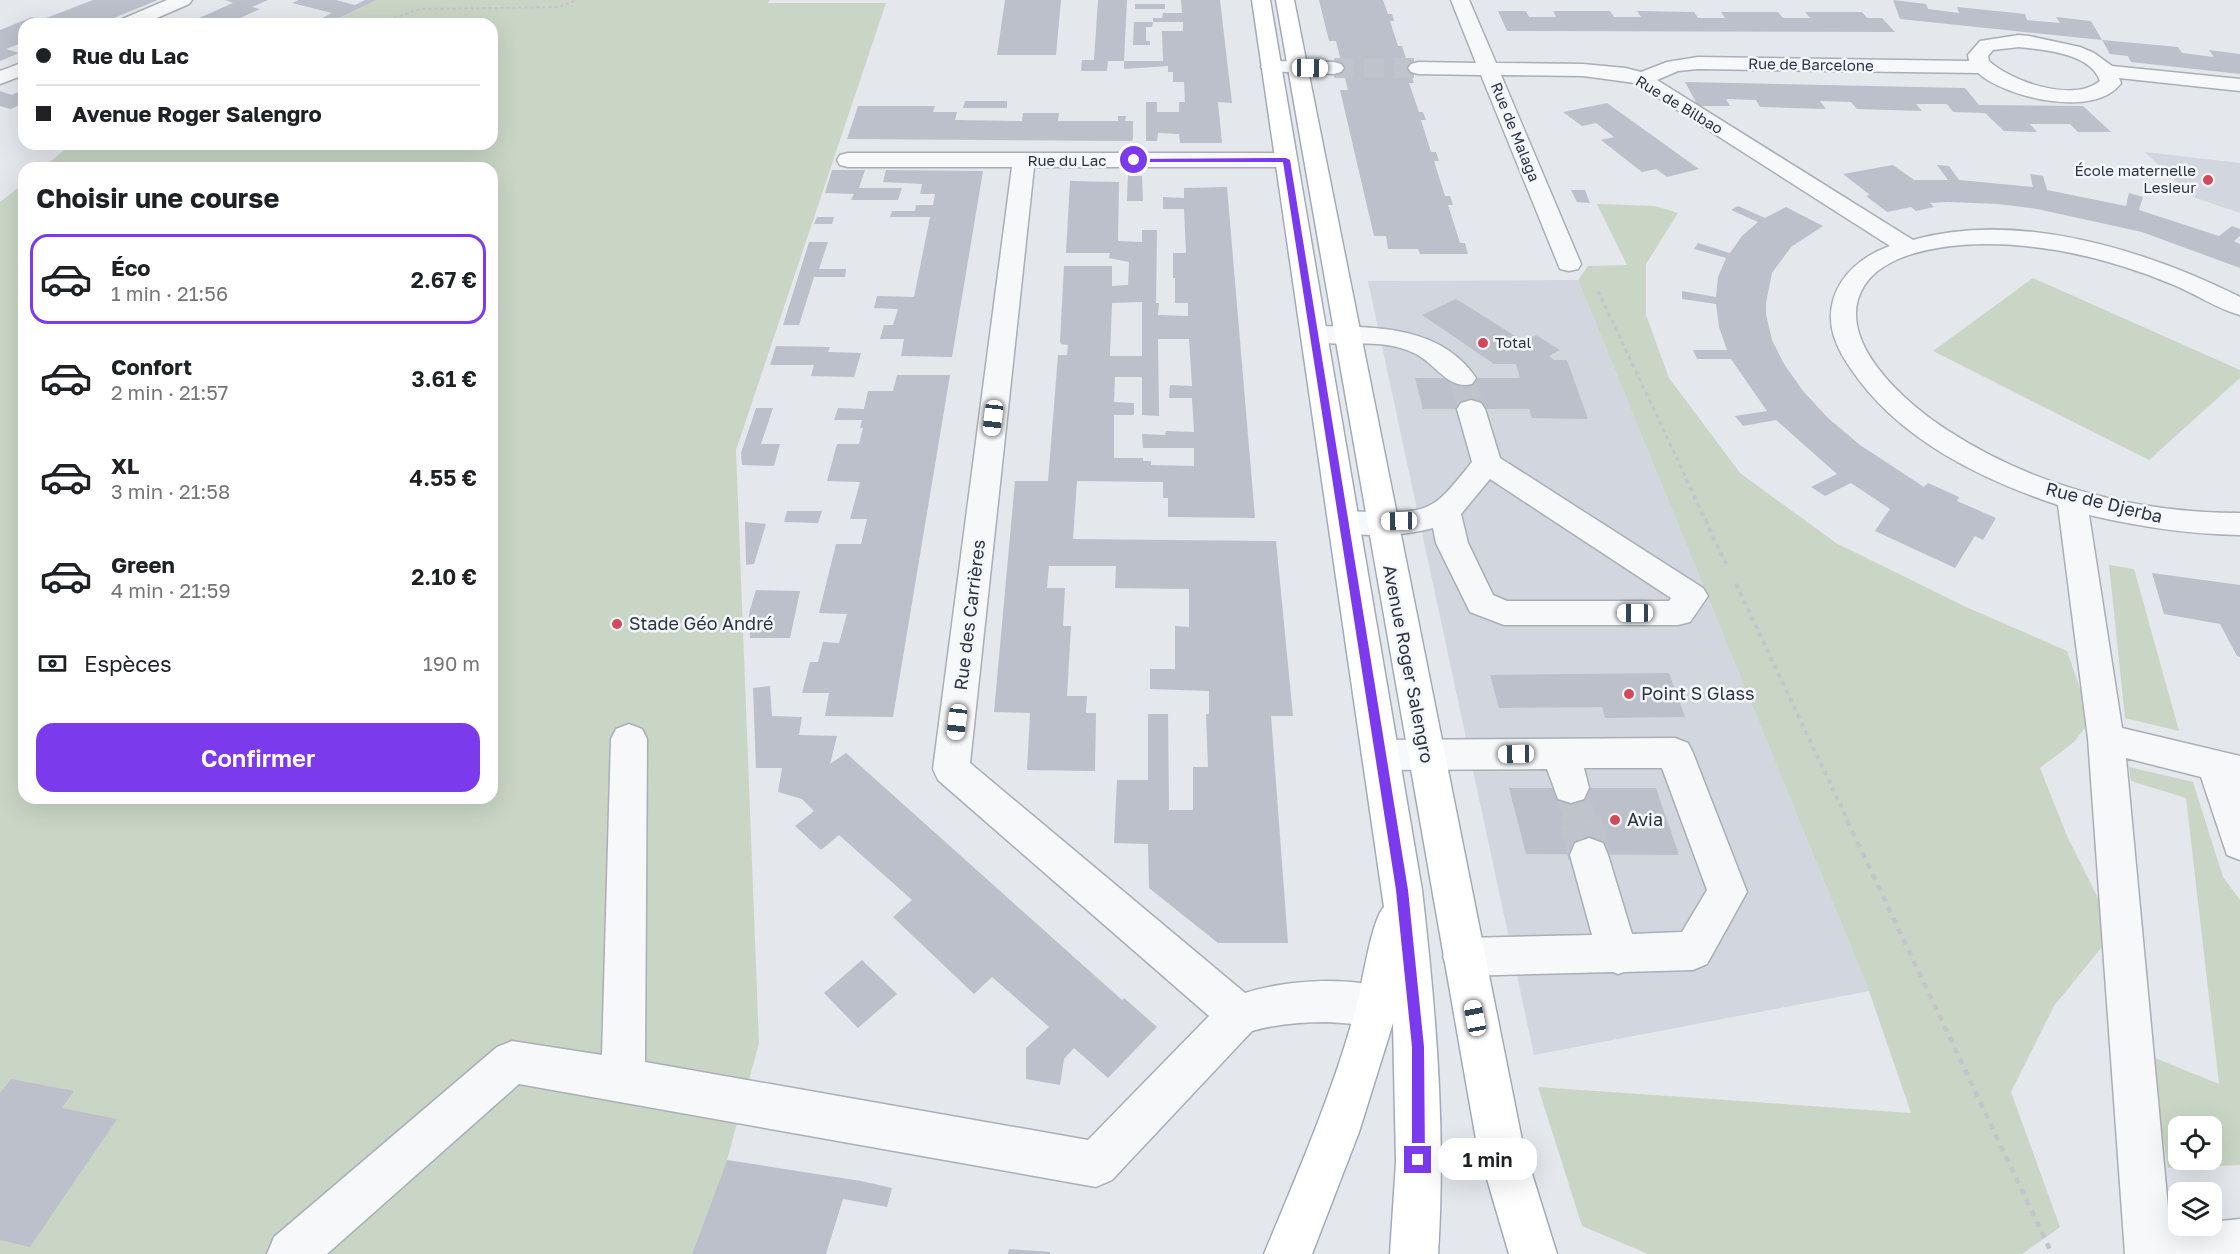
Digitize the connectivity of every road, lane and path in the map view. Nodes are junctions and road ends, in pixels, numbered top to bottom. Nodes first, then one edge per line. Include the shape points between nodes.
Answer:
1 (183, 0) edge
2 (576, 0) edge
3 (1261, 0) edge
4 (1285, 0) edge
5 (1460, 0) edge
6 (141, 18) edge
7 (394, 18) edge
8 (1284, 67) junction
9 (1983, 67) junction
10 (1334, 68) tunnel mouth
11 (1418, 68) tunnel mouth
12 (1489, 69) junction
13 (18, 70) edge
14 (2106, 71) junction
15 (0, 78) edge
16 (1642, 79) junction
17 (2240, 85) edge
18 (848, 160) dead end
19 (1286, 160) junction
20 (1024, 161) junction
21 (1908, 247) junction
22 (1569, 264) joint
23 (2240, 307) edge
24 (1314, 334) junction
25 (1347, 335) junction
26 (1462, 378) tunnel mouth
27 (1471, 409) tunnel mouth
28 (1487, 463) junction
29 (2073, 499) junction
30 (1445, 511) junction
31 (1344, 522) junction
32 (1382, 522) junction
33 (2240, 524) edge
34 (2106, 738) junction
35 (629, 739) dead end
36 (1425, 754) junction
37 (1380, 755) junction
38 (2228, 769) edge
39 (2240, 843) edge
40 (1589, 855) tunnel mouth
41 (1402, 890) junction
42 (1618, 955) junction
43 (1463, 957) junction
44 (1377, 1005) junction
45 (1239, 1016) junction
46 (623, 1080) junction
47 (2240, 1243) edge
48 (291, 1254) edge
49 (1288, 1254) edge
50 (1414, 1254) edge
51 (1533, 1254) edge
52 (2052, 1254) edge
53 (2149, 1254) edge
54 (2166, 1254) edge

1 - 6 street
2 - 7 path via 560,7 420,9
3 - 8 main road, Avenue Roger Salengro
4 - 8 main road, Avenue Roger Salengro
5 - 12 street, Rue de Malaga
8 - 10 street
8 - 19 main road, Avenue Roger Salengro
8 - 25 main road, Avenue Roger Salengro
9 - 14 street via 2021,87 2065,96 2105,90 2111,83
9 - 14 street via 1978,55 1983,48 2019,41 2070,51
9 - 16 street, Rue de Barcelone via 1685,64
11 - 12 street, Rue de Bilbao
12 - 16 street, Rue de Bilbao via 1583,70
12 - 22 street, Rue de Malaga
13 - 15 street
14 - 17 street
16 - 21 street, Rue de Bilbao
18 - 20 street, Rue du Lac
19 - 20 street, Rue du Lac
19 - 24 main road, Avenue Roger Salengro
20 - 45 street, Rue des Carrières via 951,769
21 - 23 street, Rue de Djerba via 1977,237 2061,244 2150,267
21 - 29 street, Rue de Djerba via 1882,257 1849,288 1843,307 1844,330 1854,354 1872,380 1933,433 1993,467
22 - 52 path via 1594,282
24 - 25 street
24 - 31 main road, Avenue Roger Salengro
25 - 26 street via 1406,339 1440,357
25 - 32 main road, Avenue Roger Salengro
27 - 28 street
28 - 30 street
28 - 30 street via 1692,596 1678,613 1504,613 1481,603 1452,543
29 - 33 street, Rue de Djerba via 2179,522
29 - 34 street
30 - 32 street via 1417,521
31 - 32 street
31 - 37 main road, Avenue Roger Salengro
32 - 36 main road, Avenue Roger Salengro
34 - 38 street
34 - 53 street
35 - 46 street
36 - 37 street
36 - 42 street via 1566,770 1675,753 1727,892 1694,951
36 - 43 main road, Avenue Roger Salengro
37 - 41 main road, Avenue Roger Salengro
38 - 39 street
40 - 42 street
41 - 44 main road
41 - 50 main road, Avenue Roger Salengro via 1420,1094
42 - 43 street
43 - 51 main road, Avenue Roger Salengro via 1500,1145
44 - 45 street via 1303,1001 1263,1006
44 - 49 main road via 1341,1117
45 - 46 street via 1096,1164
46 - 48 street via 512,1062
47 - 54 street

